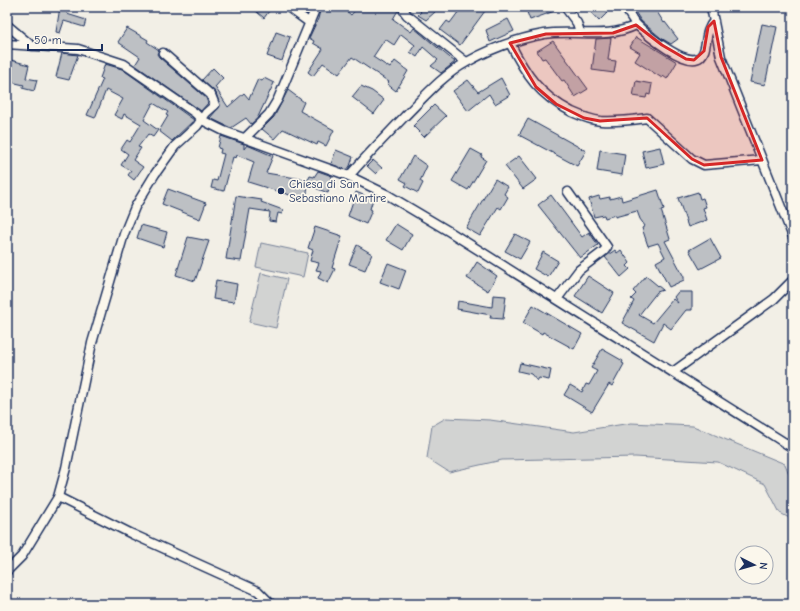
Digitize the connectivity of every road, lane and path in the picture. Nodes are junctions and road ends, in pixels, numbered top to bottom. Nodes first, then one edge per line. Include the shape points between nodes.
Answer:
1 (288, 7) edge
2 (316, 7) edge
3 (406, 7) edge
4 (564, 7) edge
5 (625, 7) edge
6 (711, 7) edge
7 (714, 21) junction
8 (310, 24) junction
9 (7, 25) edge
10 (636, 25) junction
11 (580, 32) junction
12 (510, 43) junction
13 (7, 44) edge
14 (32, 46) junction
15 (163, 53) dead end
16 (466, 62) junction
17 (202, 120) junction
18 (245, 138) junction
19 (762, 160) junction
20 (349, 176) junction
21 (568, 192) dead end
22 (793, 237) edge
23 (793, 280) edge
24 (557, 299) junction
25 (673, 372) junction
26 (793, 448) edge
27 (58, 496) junction
28 (7, 571) edge
29 (271, 604) edge

1 - 8 street
2 - 8 street
3 - 16 street via 404,11 407,15
4 - 11 street via 577,23
5 - 10 street
6 - 7 street
7 - 10 street via 708,27 701,57 694,60 686,59 662,45
7 - 19 street via 721,57
8 - 18 street via 278,99 269,114
9 - 14 street
10 - 11 street via 612,33
11 - 12 street via 525,37
12 - 16 street
12 - 19 street via 524,71 536,87 556,104 584,118 600,121 647,118 692,159 704,165
13 - 14 street
14 - 17 street via 78,49 124,64
15 - 17 street via 211,96 216,105
16 - 20 street via 425,96
17 - 18 street
17 - 27 street via 175,146 135,207 92,342
18 - 20 street
19 - 22 street
20 - 24 street via 423,215
21 - 24 street via 607,247 579,270
23 - 25 street via 774,299
24 - 25 street
25 - 26 street
27 - 28 street via 22,556
27 - 29 street via 132,534 258,591

